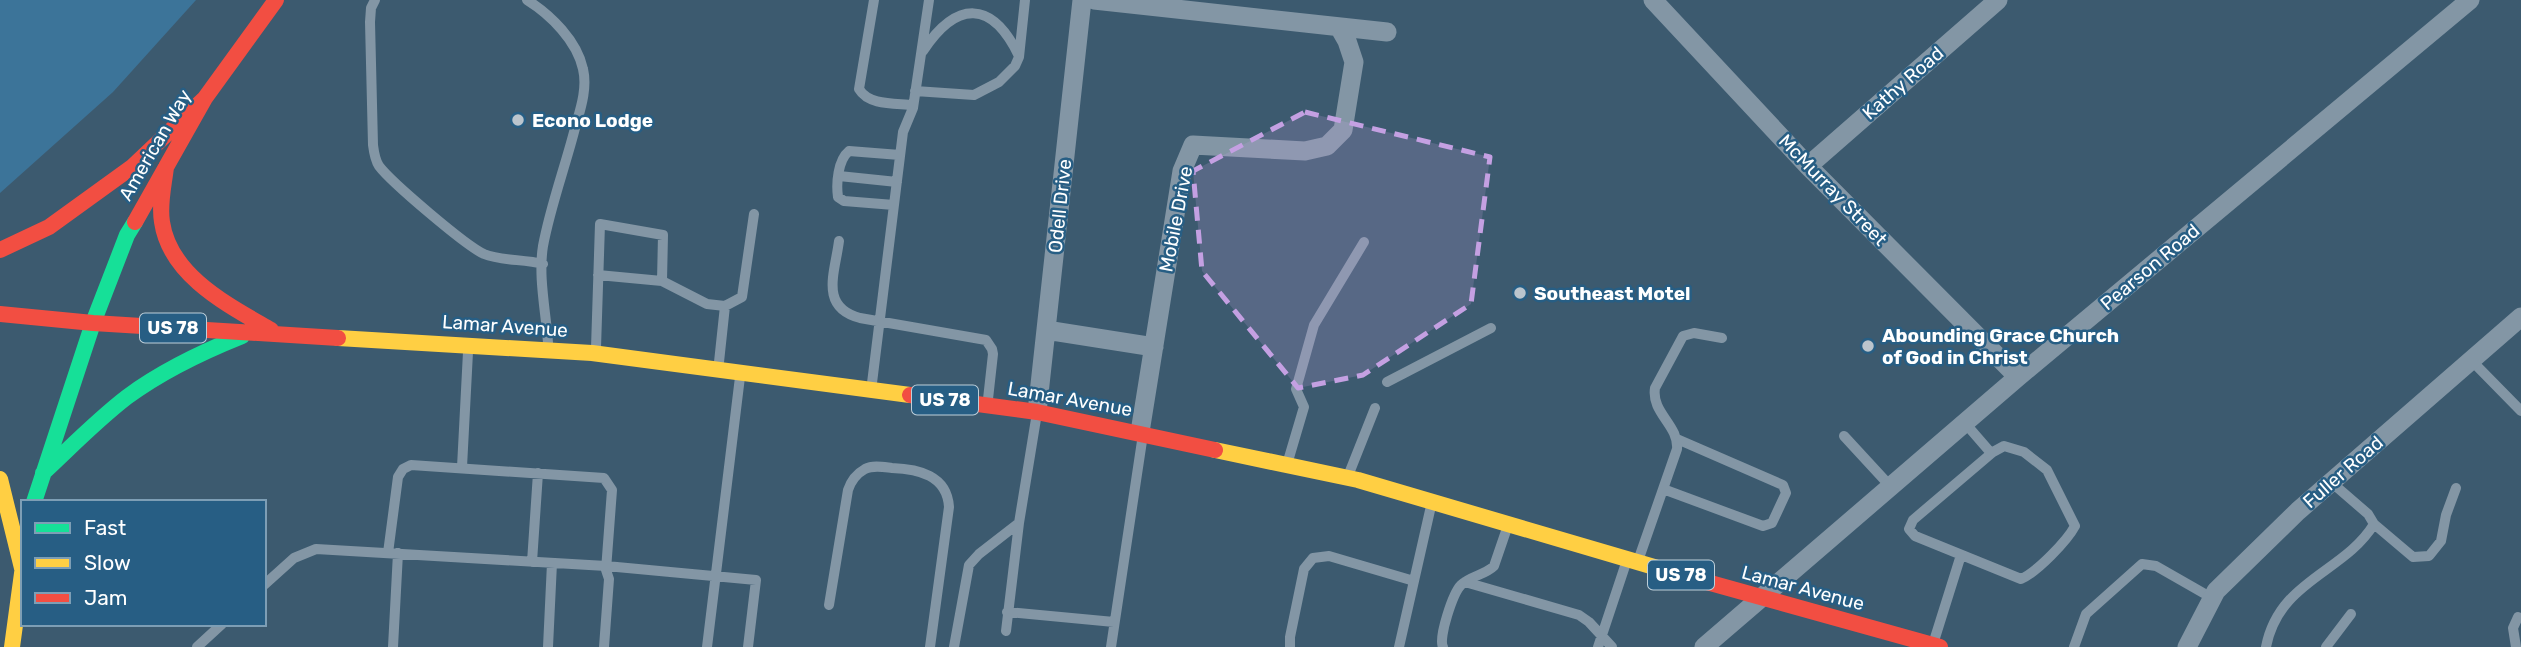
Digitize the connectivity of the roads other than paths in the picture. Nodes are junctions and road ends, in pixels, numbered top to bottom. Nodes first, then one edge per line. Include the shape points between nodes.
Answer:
1 (276, 0) edge
2 (375, 0) edge
3 (527, 0) edge
4 (874, 0) edge
5 (929, 0) edge
6 (1025, 0) edge
7 (1082, 0) edge
8 (1094, 0) edge
9 (1653, 0) edge
10 (1998, 0) edge
11 (2470, 0) edge
12 (1339, 27) junction
13 (1387, 32) dead end
14 (921, 54) junction
15 (1020, 57) junction
16 (915, 91) junction
17 (205, 99) junction
18 (913, 105) junction
19 (900, 155) junction
20 (1808, 166) junction
21 (166, 167) junction
22 (839, 176) junction
23 (897, 182) junction
24 (894, 205) junction
25 (754, 214) dead end
26 (839, 241) dead end
27 (1364, 242) dead end
28 (0, 250) edge
29 (542, 264) junction
30 (598, 275) junction
31 (662, 281) junction
32 (725, 306) junction
33 (0, 314) edge
34 (2521, 317) edge
35 (880, 321) junction
36 (93, 323) junction
37 (1491, 328) dead end
38 (1046, 330) junction
39 (252, 332) junction
40 (277, 334) junction
41 (1722, 338) dead end
42 (468, 345) junction
43 (1154, 347) junction
44 (549, 350) junction
45 (596, 354) junction
46 (2471, 360) junction
47 (718, 370) junction
48 (741, 373) junction
49 (2018, 377) junction
50 (1387, 382) dead end
51 (871, 390) junction
52 (987, 406) junction
53 (1375, 408) dead end
54 (2521, 411) edge
55 (1037, 412) junction
56 (1965, 423) junction
57 (1142, 433) junction
58 (1844, 436) dead end
59 (1677, 439) junction
60 (1991, 453) junction
61 (1287, 464) junction
62 (462, 467) junction
63 (538, 472) junction
64 (43, 473) junction
65 (1347, 478) junction
66 (0, 479) edge
67 (2331, 482) junction
68 (1891, 487) junction
69 (2456, 488) dead end
70 (1663, 489) junction
71 (35, 500) edge
72 (1432, 502) junction
73 (1019, 523) junction
74 (2374, 524) junction
75 (1508, 525) junction
76 (393, 553) junction
77 (1961, 555) junction
78 (21, 559) edge
79 (1632, 560) junction
80 (532, 562) junction
81 (552, 563) junction
82 (606, 566) junction
83 (716, 575) junction
84 (1414, 581) junction
85 (21, 582) edge
86 (1465, 582) junction
87 (266, 583) edge
88 (2212, 598) junction
89 (1762, 599) junction
90 (829, 606) dead end
91 (1007, 612) junction
92 (2351, 614) dead end
93 (2518, 617) dead end
94 (1114, 622) junction
95 (218, 627) edge
96 (1006, 631) dead end
97 (1602, 635) junction
98 (1895, 641) edge
99 (1936, 646) edge
100 (12, 647) edge
101 (197, 647) edge
102 (203, 647) edge
103 (393, 647) edge
104 (548, 647) edge
105 (604, 647) edge
106 (707, 647) edge
107 (748, 647) edge
108 (930, 647) edge
109 (954, 647) edge
110 (1111, 647) edge
111 (1290, 647) edge
112 (1399, 647) edge
113 (1443, 647) edge
114 (1598, 647) edge
115 (1612, 647) edge
116 (1704, 647) edge
117 (2074, 647) edge
118 (2187, 647) edge
119 (2266, 647) edge
120 (2326, 647) edge
121 (2516, 647) edge

1 - 17 main road, American Way
2 - 29 lane via 370,13 372,118 379,166 473,248
3 - 29 lane via 566,37 578,54 584,78
4 - 18 lane via 859,89 870,100
5 - 14 lane
6 - 15 lane
7 - 38 street, Odell Drive
8 - 12 street
9 - 20 street, McMurray Street
10 - 20 street, Kathy Road
11 - 49 street, Pearson Road
12 - 13 street
12 - 43 street, Mobile Drive via 1354,62 1343,130 1327,146 1305,151 1193,145 1182,171
14 - 15 lane via 946,19 972,8 995,18
14 - 16 lane
15 - 16 lane via 1007,74 978,94
16 - 18 lane
17 - 21 main road, American Way
17 - 28 main road via 132,167 49,227
18 - 19 lane
19 - 22 lane via 849,151 842,157
19 - 23 lane
20 - 49 street, McMurray Street
21 - 36 main road, American Way via 127,235
21 - 40 main road via 162,222 176,257 222,301
22 - 23 lane
22 - 24 lane via 841,200
23 - 24 lane
24 - 35 lane
25 - 32 lane via 742,297
26 - 35 lane via 834,300 842,312
27 - 61 lane via 1314,325 1296,389 1304,407
29 - 44 lane
30 - 31 lane
30 - 31 lane via 600,224 663,234
30 - 45 lane
31 - 32 lane via 707,304
32 - 47 lane
33 - 36 main road, Lamar Avenue / US 78
34 - 46 street, Fuller Road
35 - 51 lane
35 - 52 lane via 986,340 993,354
36 - 39 main road, Lamar Avenue / US 78
36 - 64 main road, American Way
37 - 50 lane
38 - 43 street
38 - 55 street, Odell Drive
39 - 40 main road, Lamar Avenue / US 78
39 - 64 main road via 208,350 140,388
40 - 42 main road, Lamar Avenue / US 78
41 - 59 lane via 1694,333 1683,336 1655,388 1656,404
42 - 44 main road, Lamar Avenue / US 78
42 - 62 lane
43 - 57 street, Mobile Drive
44 - 45 main road, Lamar Avenue / US 78
45 - 47 main road, Lamar Avenue / US 78
46 - 54 lane
46 - 67 street, Fuller Road
47 - 48 main road, Lamar Avenue / US 78
48 - 51 main road, Lamar Avenue / US 78
48 - 83 lane
49 - 56 street, Pearson Road
51 - 52 main road, Lamar Avenue / US 78
52 - 55 main road, Lamar Avenue / US 78
53 - 65 lane
55 - 57 main road, Lamar Avenue / US 78
55 - 73 lane
56 - 60 lane
56 - 68 street, Pearson Road
57 - 61 main road, Lamar Avenue / US 78
57 - 94 lane
58 - 68 lane
59 - 70 lane
59 - 70 lane via 1783,485 1786,493 1772,523 1763,526
60 - 77 lane via 1909,525 1911,534
60 - 77 lane via 2010,447 2041,463 2074,526 2021,579
61 - 65 main road, Lamar Avenue / US 78
62 - 63 lane
62 - 76 lane via 416,464 403,469 397,482
63 - 80 lane
63 - 82 lane via 601,477 610,483
64 - 71 main road, American Way
65 - 72 main road, Lamar Avenue / US 78
66 - 78 main road
67 - 74 lane
67 - 88 street, Fuller Road
68 - 89 street, Pearson Road
69 - 74 lane via 2441,541 2429,556 2413,557
70 - 79 lane
72 - 75 main road, Lamar Avenue / US 78
72 - 84 lane
73 - 91 lane
73 - 109 lane via 969,565
74 - 119 lane via 2364,540 2302,586 2270,627
75 - 79 main road, Lamar Avenue / US 78
75 - 86 lane via 1494,566
76 - 80 lane
76 - 87 lane via 304,552
76 - 103 lane
77 - 99 lane
79 - 89 main road, Lamar Avenue / US 78
79 - 97 lane
80 - 81 lane
81 - 82 lane
81 - 104 lane
82 - 83 lane
82 - 105 lane
83 - 106 lane
83 - 107 lane via 756,580
84 - 111 lane via 1329,556 1313,558 1304,569
84 - 112 lane
85 - 100 main road
86 - 97 lane via 1579,615
86 - 113 lane via 1457,590 1442,634
88 - 117 lane via 2157,566 2142,564 2086,614
88 - 118 street, Fuller Road
89 - 98 main road, Lamar Avenue / US 78
89 - 116 street, Pearson Road
90 - 108 lane via 852,480 873,467 923,471 943,487 949,501
91 - 94 lane
91 - 96 lane
92 - 120 lane
93 - 121 lane via 2513,628
94 - 110 lane
95 - 101 lane
95 - 102 lane
97 - 114 lane
97 - 115 lane
98 - 99 main road, Lamar Avenue / US 78

